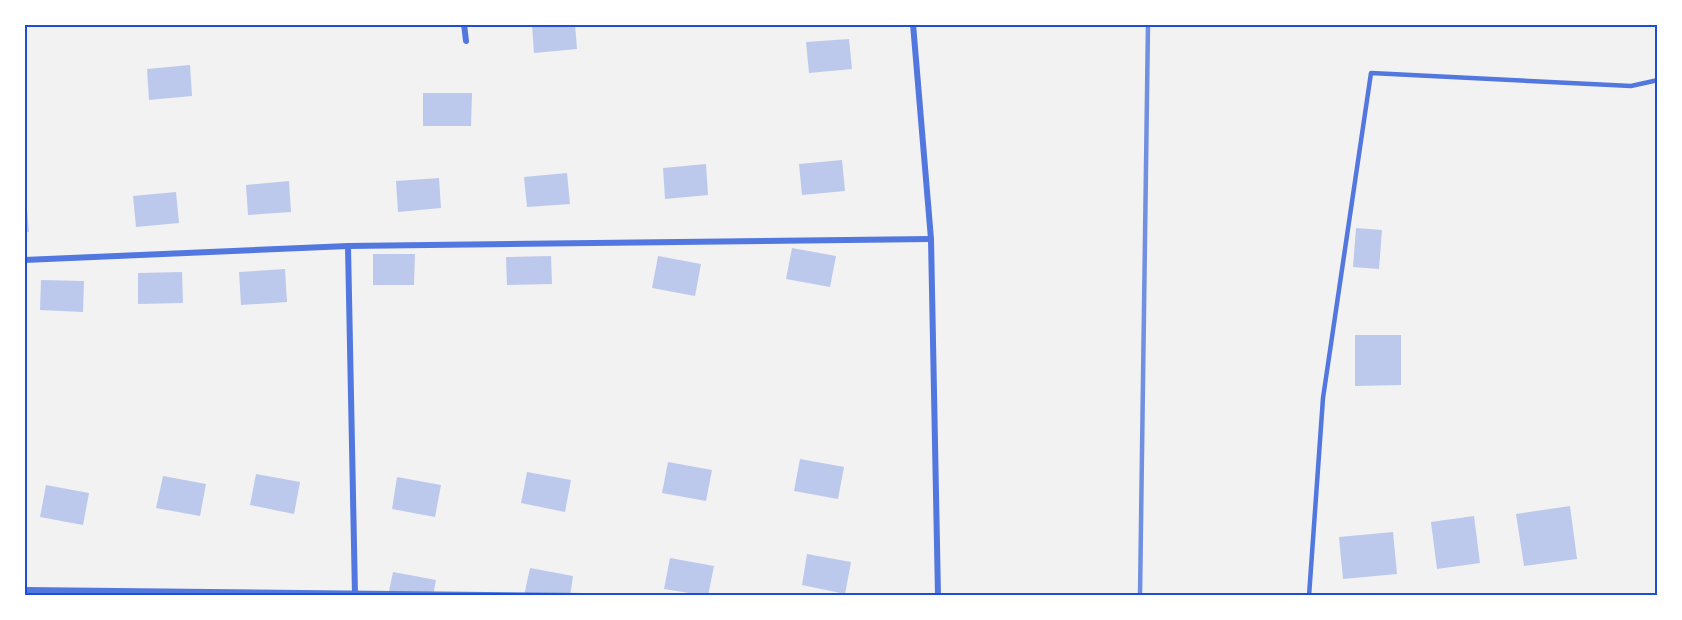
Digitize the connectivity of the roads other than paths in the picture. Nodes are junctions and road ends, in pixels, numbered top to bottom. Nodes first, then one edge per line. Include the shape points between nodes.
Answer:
1 (464, 24) edge
2 (913, 24) edge
3 (466, 41) dead end
4 (1658, 80) edge
5 (931, 239) junction
6 (348, 246) junction
7 (24, 260) edge
8 (24, 591) edge
9 (355, 595) edge
10 (583, 596) edge
11 (938, 596) edge
12 (1309, 596) edge

1 - 3 street
2 - 5 street
4 - 12 lane via 1631,86 1371,73 1323,398
5 - 6 street
5 - 11 street
6 - 7 street
6 - 9 street
8 - 9 street
9 - 10 street

